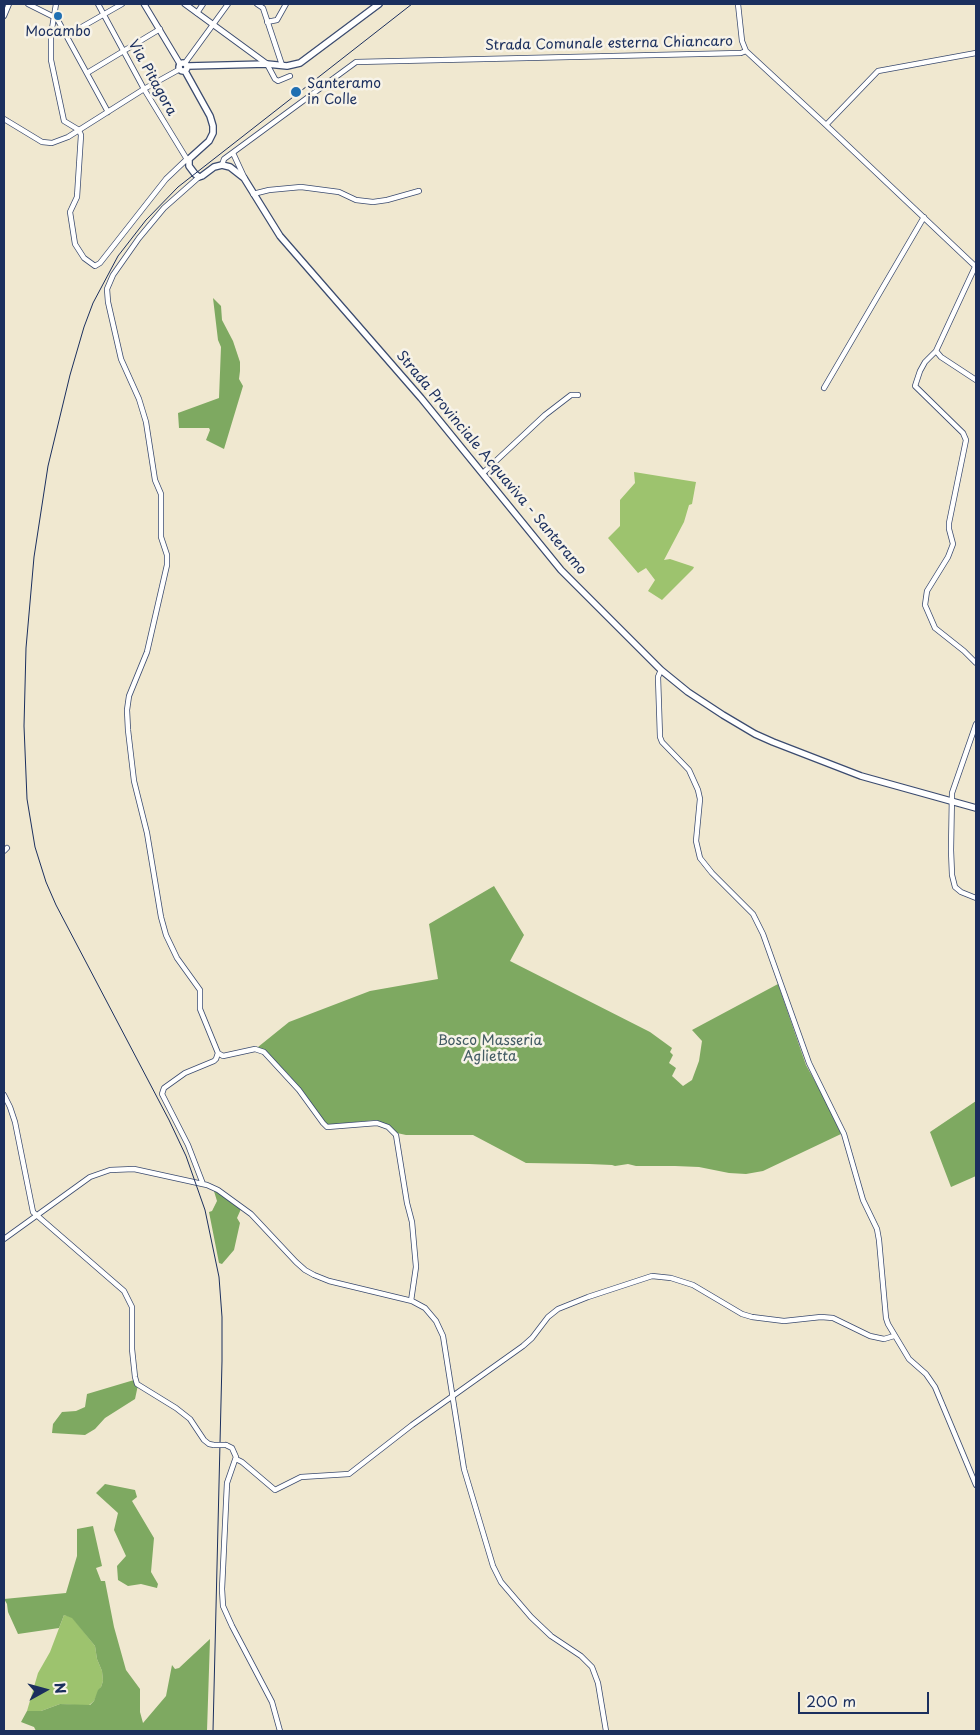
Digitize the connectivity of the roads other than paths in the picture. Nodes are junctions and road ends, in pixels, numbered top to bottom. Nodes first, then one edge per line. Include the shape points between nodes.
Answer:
1 (9, 4) edge
2 (28, 4) edge
3 (56, 4) edge
4 (98, 4) edge
5 (122, 4) edge
6 (144, 4) edge
7 (185, 4) edge
8 (203, 4) edge
9 (228, 4) edge
10 (257, 4) edge
11 (286, 4) edge
12 (379, 4) edge
13 (738, 4) edge
14 (197, 13) junction
15 (105, 14) junction
16 (54, 15) junction
17 (4, 16) edge
18 (267, 22) junction
19 (213, 24) junction
20 (160, 29) junction
21 (66, 36) junction
22 (124, 51) junction
23 (746, 51) junction
24 (976, 53) edge
25 (268, 64) junction
26 (282, 65) junction
27 (183, 67) junction
28 (87, 73) junction
29 (290, 76) dead end
30 (144, 89) junction
31 (108, 112) junction
32 (4, 119) edge
33 (826, 125) junction
34 (79, 130) junction
35 (234, 153) junction
36 (188, 160) junction
37 (222, 165) junction
38 (199, 177) junction
39 (245, 179) junction
40 (419, 191) dead end
41 (253, 194) junction
42 (924, 217) junction
43 (976, 267) edge
44 (936, 351) junction
45 (976, 380) edge
46 (824, 388) dead end
47 (578, 395) dead end
48 (483, 473) junction
49 (976, 663) edge
50 (661, 670) junction
51 (976, 724) edge
52 (951, 799) junction
53 (976, 808) edge
54 (976, 898) edge
55 (218, 1052) junction
56 (4, 1095) edge
57 (203, 1184) junction
58 (36, 1216) junction
59 (4, 1239) edge
60 (411, 1301) junction
61 (894, 1336) junction
62 (452, 1397) junction
63 (236, 1459) junction
64 (976, 1485) edge
65 (280, 1731) edge
66 (606, 1731) edge

1 - 17 street
2 - 16 street
3 - 16 street
4 - 15 street, Via Pitagora
5 - 15 street
6 - 20 street
7 - 14 street
8 - 14 street
9 - 19 street
10 - 18 street via 263,8
11 - 18 street via 277,20
12 - 26 main road via 300,63
13 - 23 street
14 - 19 street
15 - 21 street
15 - 22 street, Via Pitagora
16 - 21 street
16 - 34 street via 51,60 61,111 64,121
18 - 26 street
19 - 25 street
19 - 27 street
20 - 22 street
20 - 27 street
21 - 28 street
22 - 28 street
22 - 30 street, Via Pitagora
23 - 33 street, Strada Comunale esterna Chiancaro
23 - 35 street, Strada Comunale esterna Chiancaro via 356,62
24 - 33 street via 878,71
25 - 26 main road
25 - 27 main road
25 - 29 street via 274,79 278,81
27 - 30 street
27 - 36 main road via 210,116 214,130 209,141
28 - 31 street
30 - 31 street
30 - 36 street, Via Pitagora
31 - 34 street
32 - 34 street via 47,144 59,142
33 - 42 street, Strada Comunale esterna Chiancaro
34 - 36 street via 78,192 70,215 77,249 95,266 169,175
35 - 37 street, Strada Comunale esterna Chiancaro via 224,159
35 - 39 street
36 - 38 main road
37 - 38 main road
37 - 39 main road
38 - 55 street via 164,208 138,238 107,289 120,353 146,422 155,480 161,494 160,530 167,555 147,652 131,690 127,710 134,781 166,935 177,958 200,990 200,1009
39 - 41 main road, Strada Provinciale Acquaviva - Santeramo
40 - 41 street via 374,202 359,201 340,192 301,187
41 - 48 main road, Strada Provinciale Acquaviva - Santeramo via 296,255
42 - 43 street, Strada Comunale esterna Chiancaro
42 - 46 street
43 - 44 street
44 - 45 street via 940,357
44 - 49 street via 920,370 915,386 963,433 966,440 949,523 953,544 927,591 925,605 935,628
47 - 48 street via 571,395 545,415
48 - 50 main road, Strada Provinciale Acquaviva - Santeramo via 565,574
50 - 52 main road, Strada Provinciale Acquaviva - Santeramo via 688,692 755,734 862,776
50 - 61 street via 658,676 660,737 690,770 698,790 696,841 700,858 753,914 763,934 809,1063 842,1130 862,1200 877,1228 886,1318
51 - 52 street
52 - 53 main road, Strada Provinciale Acquaviva - Santeramo
52 - 54 street via 950,850 954,883 957,890
55 - 57 street via 214,1062 185,1073 164,1088 162,1094 188,1145
55 - 60 street via 224,1056 255,1048 264,1052 327,1127 377,1123 396,1135 412,1222 416,1267
56 - 58 street via 15,1122
57 - 58 street via 134,1169 110,1170 90,1177
57 - 60 street via 246,1209 308,1272 329,1281
58 - 59 street
58 - 63 street, bridge via 124,1291 132,1307 132,1349 137,1384 190,1419 209,1444 232,1448
60 - 62 street via 425,1308 440,1328
61 - 62 street via 884,1339 870,1336 833,1318 784,1321 747,1316 693,1285 652,1276 558,1309 528,1342
61 - 64 street via 909,1359 935,1387
62 - 63 street via 350,1474 301,1477 275,1490
62 - 66 street via 464,1469 493,1566 501,1582 531,1617 592,1667 600,1690
63 - 65 street via 226,1488 222,1602 272,1702

